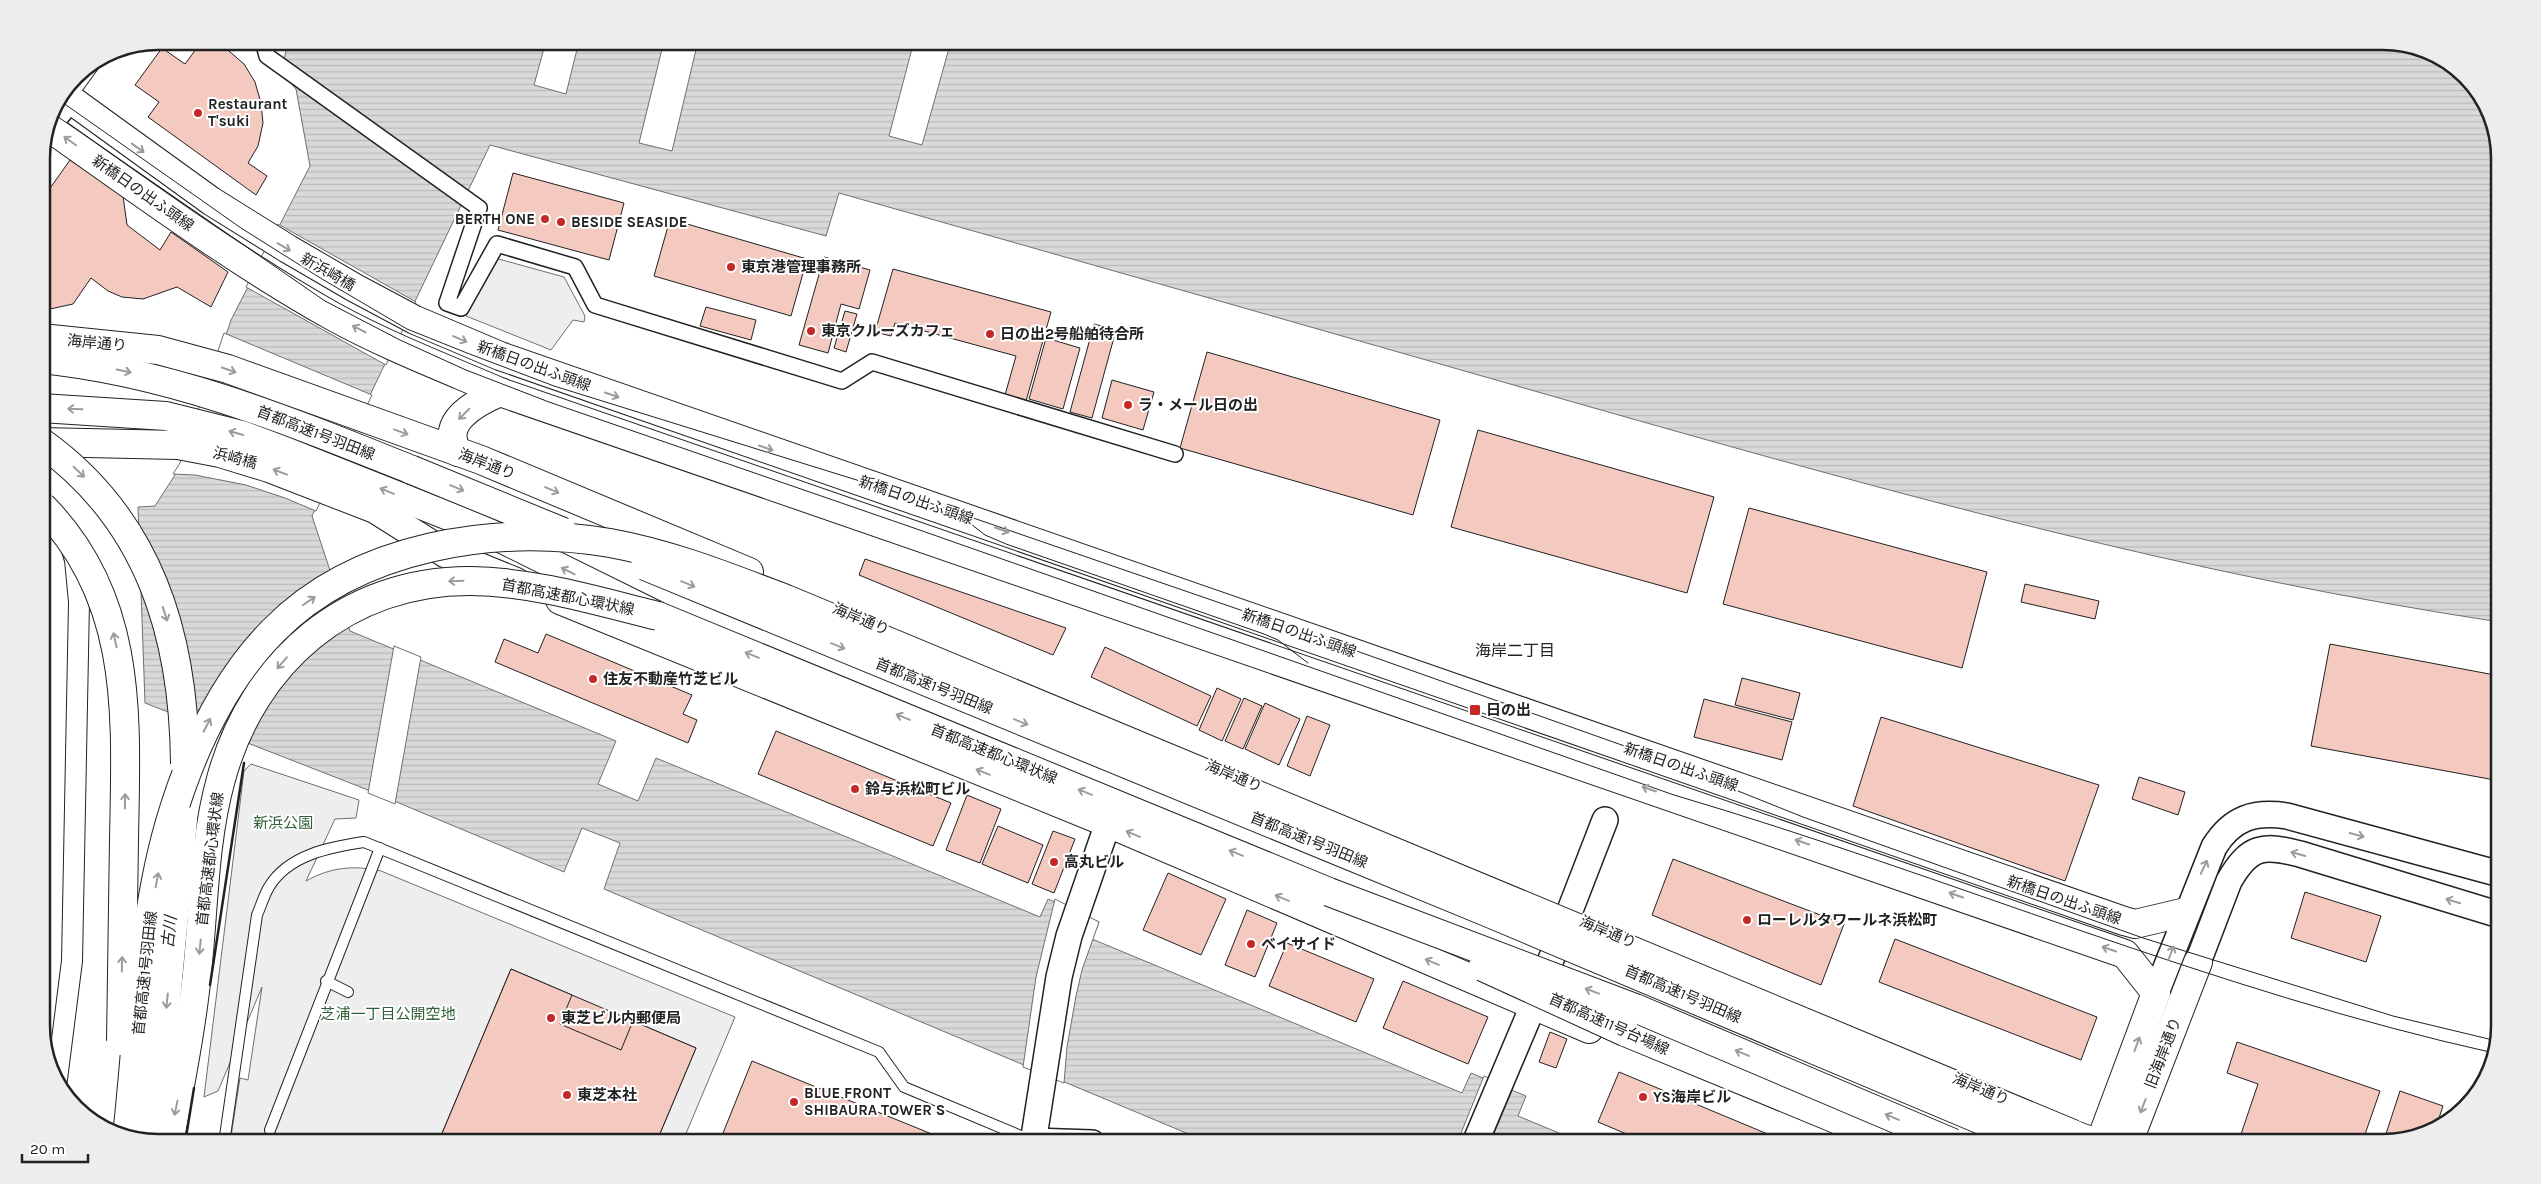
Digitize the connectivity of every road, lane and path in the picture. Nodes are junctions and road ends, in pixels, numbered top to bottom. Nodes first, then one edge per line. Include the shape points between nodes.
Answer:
1 (266, 50) edge
2 (69, 97) edge
3 (54, 131) edge
4 (467, 222) dead end
5 (447, 303) junction
6 (415, 320) joint
7 (50, 339) edge
8 (50, 360) edge
9 (500, 392) junction
10 (50, 409) edge
11 (50, 442) edge
12 (50, 448) edge
13 (458, 452) junction
14 (1175, 454) dead end
15 (50, 507) edge
16 (50, 516) edge
17 (658, 616) junction
18 (1189, 766) junction
19 (1605, 820) dead end
20 (1108, 823) junction
21 (380, 848) junction
22 (2491, 872) edge
23 (1329, 892) junction
24 (2186, 912) junction
25 (2491, 912) edge
26 (1489, 913) junction
27 (1568, 915) junction
28 (2198, 962) joint
29 (326, 981) junction
30 (348, 992) dead end
31 (2156, 993) junction
32 (1533, 1006) junction
33 (1730, 1014) junction
34 (59, 1067) edge
35 (120, 1127) edge
36 (128, 1129) edge
37 (270, 1130) dead end
38 (154, 1134) edge
39 (171, 1134) edge
40 (225, 1134) edge
41 (1014, 1134) edge
42 (1034, 1134) edge
43 (1479, 1134) edge
44 (1842, 1134) edge
45 (1872, 1134) edge
46 (1932, 1134) edge
47 (2015, 1134) edge
48 (2079, 1134) edge
49 (2081, 1134) edge
50 (2082, 1134) edge
51 (2098, 1134) edge
52 (2131, 1134) edge

1 - 5 street via 267,56 479,208
2 -> 6 main road, 新浜崎橋 via 243,221 354,288
9 -> 3 main road, 新橋日の出ふ頭線 via 402,351 335,318 239,259
4 - 5 street via 437,300
5 - 14 street via 461,308 497,244 575,267 595,306 842,381 872,362
6 -> 24 main road, 新橋日の出ふ頭線 via 509,359 2124,921 2135,924
7 -> 13 main road, 海岸通り via 115,344 182,355
8 -> 26 main road, 首都高速1号羽田線, bridge via 164,380 293,423
9 -> 13 main road via 478,402 457,421 452,433 453,445
31 -> 9 main road, 新橋日の出ふ頭線 via 2125,954
17 -> 10 main road, 首都高速都心環状線, bridge via 484,530 242,435 166,416
20 -> 11 main road, 浜崎橋 via 445,553 376,509 269,468 220,453 178,445
12 -> 38 main road, 首都高速都心環状線, bridge via 97,491 131,538 158,594 174,644 178,670 185,736 183,836
13 -> 27 main road, 海岸通り
15 - 34 street via 64,526 75,560 78,602 72,961
35 -> 16 main road, bridge via 126,741 122,676 113,631 99,590 74,544
23 -> 17 main road, 首都高速都心環状線
17 -> 39 main road, 首都高速都心環状線, bridge via 535,587 450,581 409,587 370,600 324,624 296,648 250,708 220,780 210,843 194,1000
18 - 26 main road, bridge
36 -> 18 main road, 首都高速1号羽田線, bridge via 152,907 173,811 199,741 242,667 275,629 325,591 387,561 454,543 512,537 572,538 638,549 680,560 769,592
18 - 49 main road, bridge
19 - 27 street
32 -> 20 main road
20 - 42 street via 1078,908 1059,977
21 - 29 lane
21 - 40 lane via 364,842 313,854 284,868 269,886 257,915
21 - 41 lane via 879,1052 904,1087
24 -> 22 street via 2222,834 2235,823 2268,813
23 - 45 main road, 首都高速11号台場線, bridge via 1506,979
46 -> 23 main road, 首都高速1号羽田線, bridge via 1636,1008
31 -> 24 street
25 -> 28 street via 2300,854 2267,848 2255,852 2236,869
26 - 33 main road, 首都高速1号羽田線, bridge
27 - 32 street
27 - 50 main road, 海岸通り
28 -> 52 main road, 旧海岸通り
29 - 30 lane
29 - 37 lane
51 -> 31 main road, 旧海岸通り
32 - 43 street
32 - 44 main road
33 - 47 main road, 首都高速1号羽田線, bridge
33 - 48 main road, bridge

